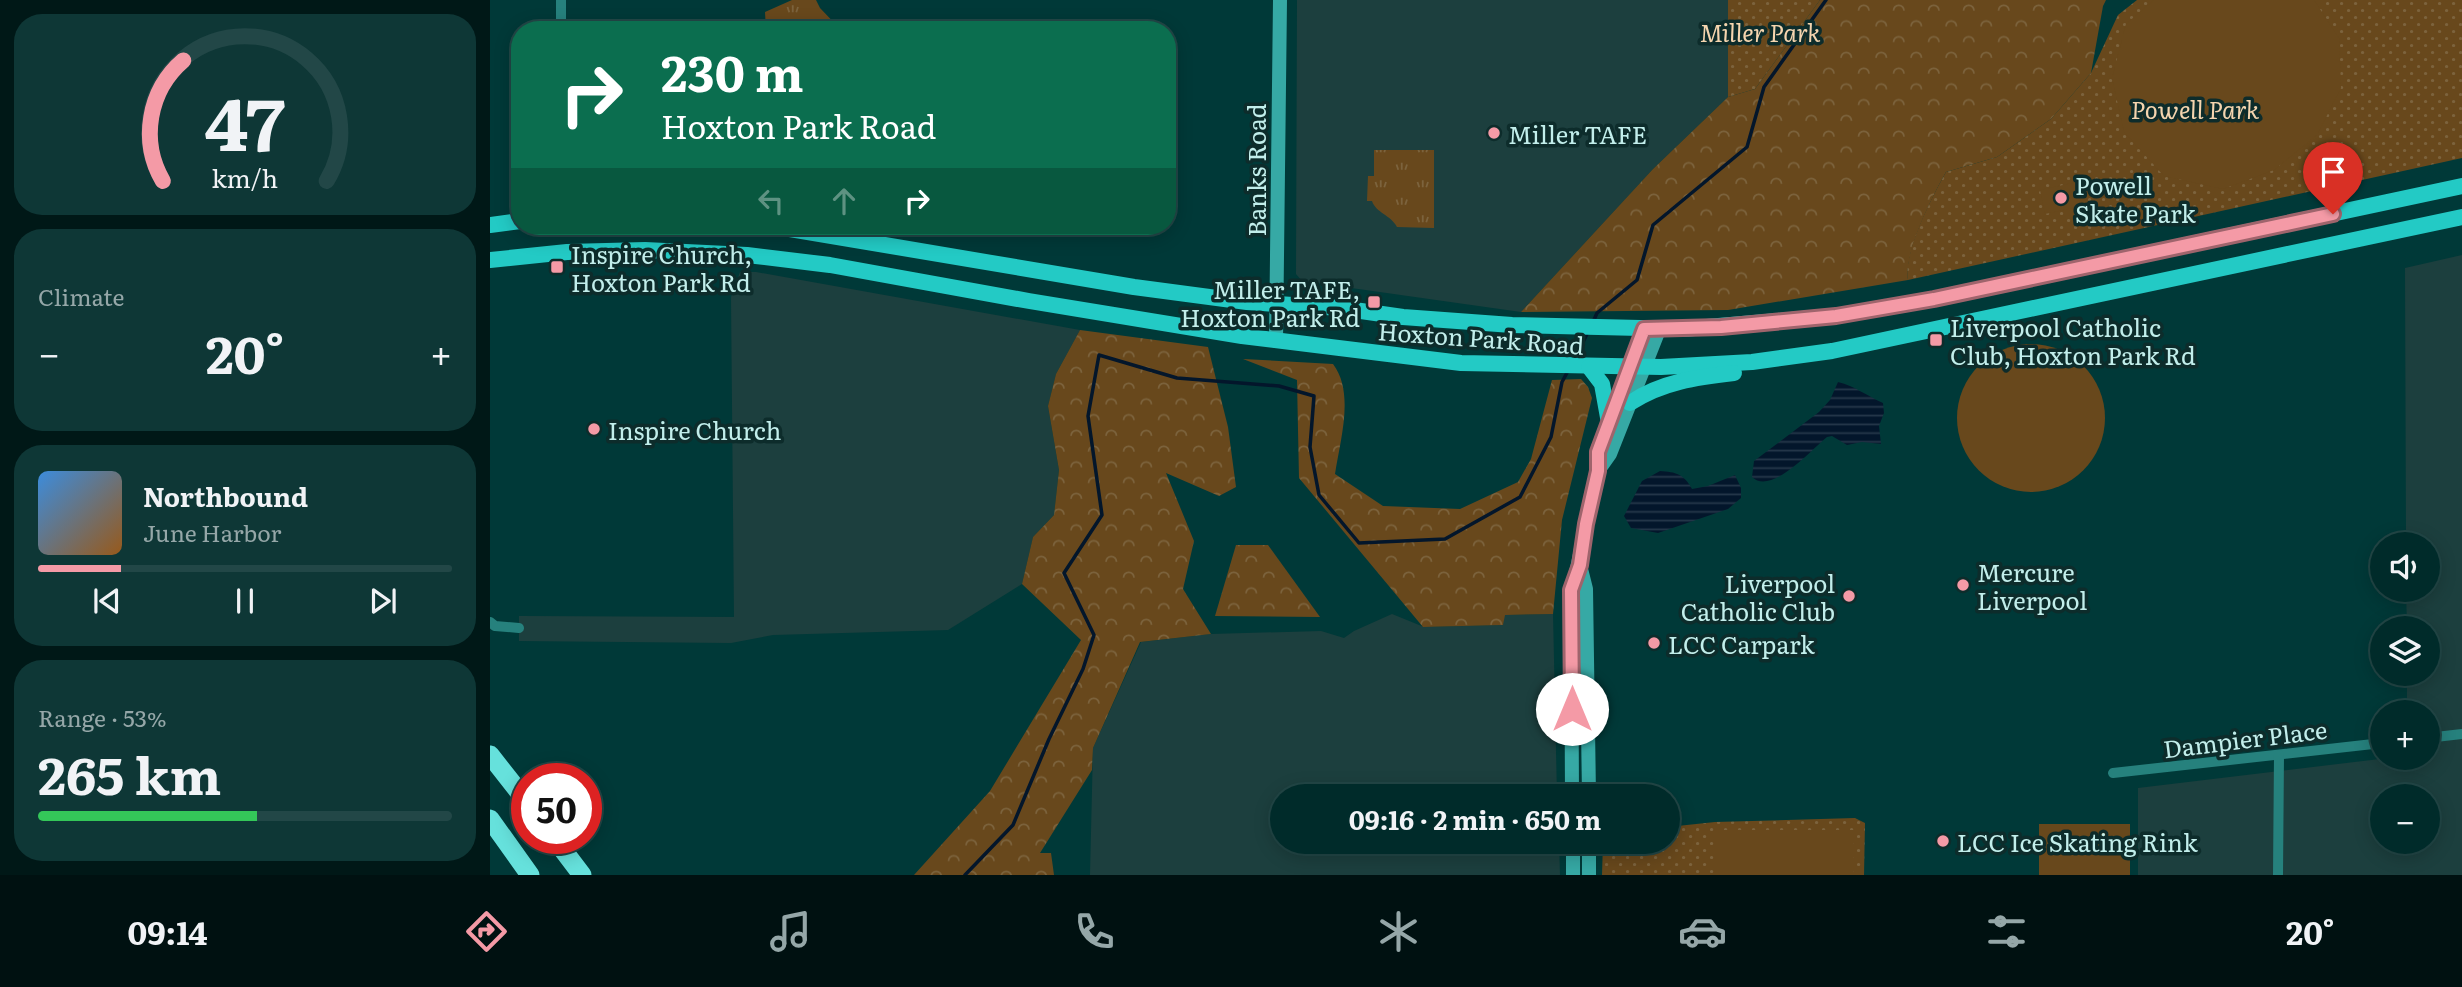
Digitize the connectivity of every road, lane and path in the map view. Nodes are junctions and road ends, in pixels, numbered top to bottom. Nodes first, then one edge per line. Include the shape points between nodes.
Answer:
1 (561, 0) edge
2 (1280, 0) edge
3 (561, 21) edge
4 (2462, 186) edge
5 (2462, 216) edge
6 (511, 222) edge
7 (490, 225) edge
8 (825, 235) edge
9 (490, 260) edge
10 (1278, 304) junction
11 (1652, 329) junction
12 (1276, 341) junction
13 (1808, 355) junction
14 (1637, 367) junction
15 (1593, 368) junction
16 (1630, 403) junction
17 (1609, 423) junction
18 (1598, 471) junction
19 (1580, 565) junction
20 (490, 622) edge
21 (519, 628) dead end
22 (2462, 734) edge
23 (2440, 737) edge
24 (2370, 744) edge
25 (490, 755) edge
26 (2279, 755) junction
27 (2113, 773) dead end
28 (511, 782) edge
29 (1572, 784) edge
30 (1589, 784) edge
31 (490, 819) edge
32 (566, 854) edge
33 (1573, 854) edge
34 (1589, 854) edge
35 (530, 875) edge
36 (582, 875) edge
37 (1573, 875) edge
38 (1589, 875) edge
39 (2278, 875) edge

1 - 3 street
2 - 10 main road, Banks Road
4 - 11 main road, Hoxton Park Road via 1910,303 1836,316
5 - 13 main road, Hoxton Park Road
6 - 7 main road
8 - 10 main road, Hoxton Park Road via 1134,287
9 - 12 main road, Hoxton Park Road via 567,252 747,255
10 - 11 main road, Hoxton Park Road via 1404,317
10 - 12 main road, Banks Road
11 - 14 main road
12 - 15 main road, Hoxton Park Road via 1461,363
13 - 14 main road, Hoxton Park Road
13 - 16 main road via 1669,384
14 - 15 main road, Hoxton Park Road
14 - 16 main road
14 - 17 main road
15 - 17 main road via 1602,384
16 - 18 main road via 1610,454
17 - 18 main road via 1598,452
18 - 19 main road
19 - 29 main road via 1571,590
19 - 30 main road via 1586,589
20 - 21 street
22 - 23 street
24 - 26 street, Dampier Place
25 - 28 highway
26 - 27 street, Dampier Place
26 - 39 street
31 - 35 highway
32 - 36 highway
33 - 37 main road
34 - 38 main road

